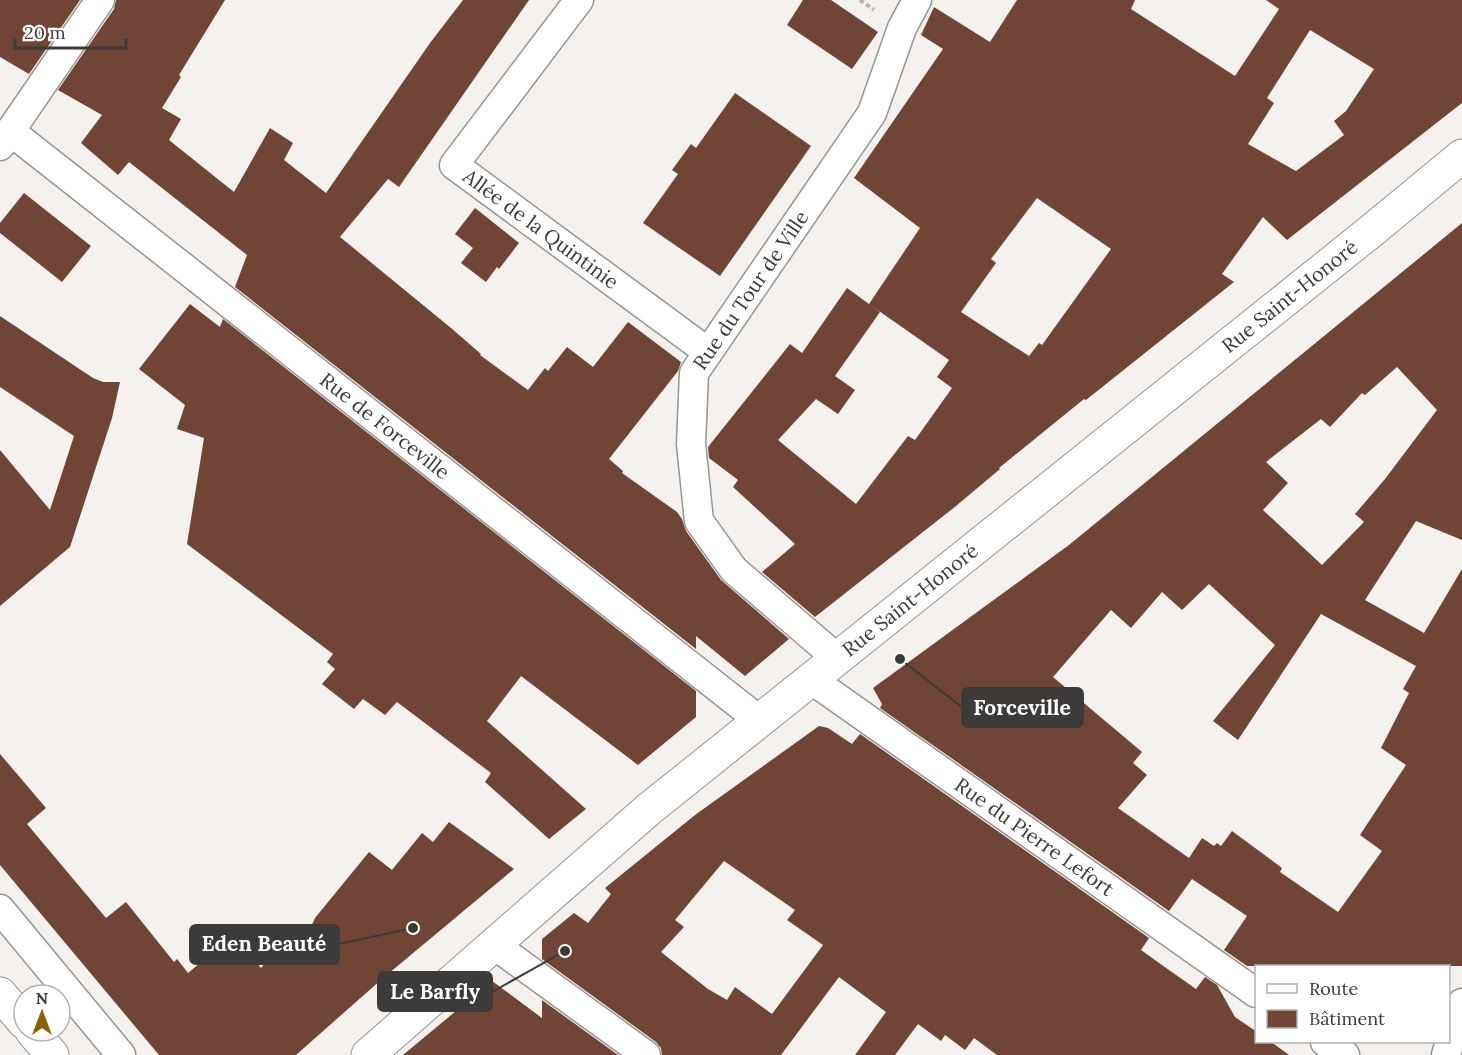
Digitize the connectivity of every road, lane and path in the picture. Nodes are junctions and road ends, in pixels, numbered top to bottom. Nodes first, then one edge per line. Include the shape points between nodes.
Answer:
1 (100, 0) edge
2 (579, 0) edge
3 (860, 0) edge
4 (917, 0) edge
5 (873, 9) dead end
6 (5, 139) edge
7 (1462, 156) edge
8 (708, 352) junction
9 (838, 659) junction
10 (812, 680) junction
11 (759, 720) junction
12 (0, 909) edge
13 (494, 944) junction
14 (1255, 992) edge
15 (0, 994) edge
16 (1462, 1004) edge
17 (12, 1008) edge
18 (1450, 1042) edge
19 (42, 1043) edge
20 (1328, 1043) edge
21 (52, 1055) edge
22 (121, 1055) edge
23 (368, 1055) edge
24 (646, 1055) edge
25 (1344, 1055) edge

1 - 6 street
2 - 8 street, Allée de la Quintinie via 454,165
3 - 5 path
4 - 8 street, Rue du Tour de Ville via 902,28 872,113
6 - 11 street, Rue de Forceville
7 - 9 street, Rue Saint-Honoré
8 - 9 street, Rue du Tour de Ville via 694,373 692,444 699,521 734,570
9 - 10 street, Rue Saint-Honoré
10 - 11 street, Rue Saint-Honoré
10 - 14 street, Rue du Pierre Lefort
11 - 13 street, Rue Saint-Honoré via 649,809
12 - 22 street
13 - 23 street, Rue Saint-Honoré
13 - 24 street
15 - 17 street
16 - 18 street
19 - 21 street
20 - 25 street

